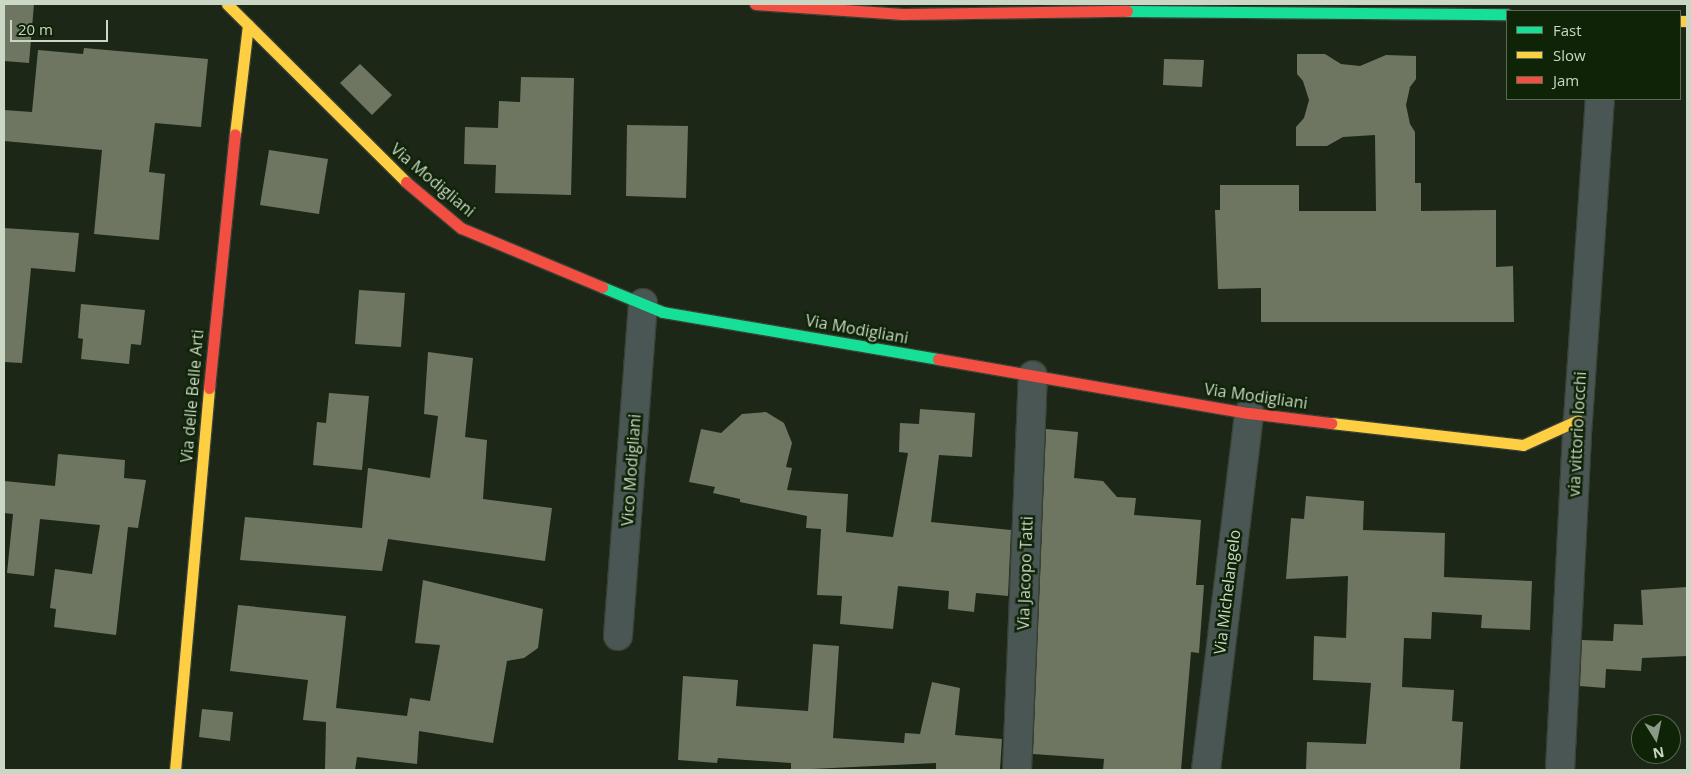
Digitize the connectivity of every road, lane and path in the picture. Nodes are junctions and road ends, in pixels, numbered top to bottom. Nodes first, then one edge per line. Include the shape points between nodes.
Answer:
1 (227, 4) edge
2 (755, 4) edge
3 (1506, 14) edge
4 (248, 25) junction
5 (1600, 100) edge
6 (643, 303) junction
7 (1034, 376) junction
8 (1249, 413) junction
9 (1578, 420) junction
10 (618, 636) dead end
11 (174, 770) edge
12 (1017, 770) edge
13 (1206, 770) edge
14 (1560, 770) edge

1 - 4 street, Via Modigliani
2 - 3 street via 903,14 1074,11
4 - 6 street, Via Modigliani via 391,169 461,228
4 - 11 street, Via delle Belle Arti via 221,246
5 - 9 street, via vittorio locchi
6 - 7 street, Via Modigliani via 663,312
6 - 10 street, Vico Modigliani
7 - 8 street, Via Modigliani
7 - 12 street, Via Jacopo Tatti
8 - 9 street, Via Modigliani via 1524,445
8 - 13 street, Via Michelangelo
9 - 14 street, via vittorio locchi

